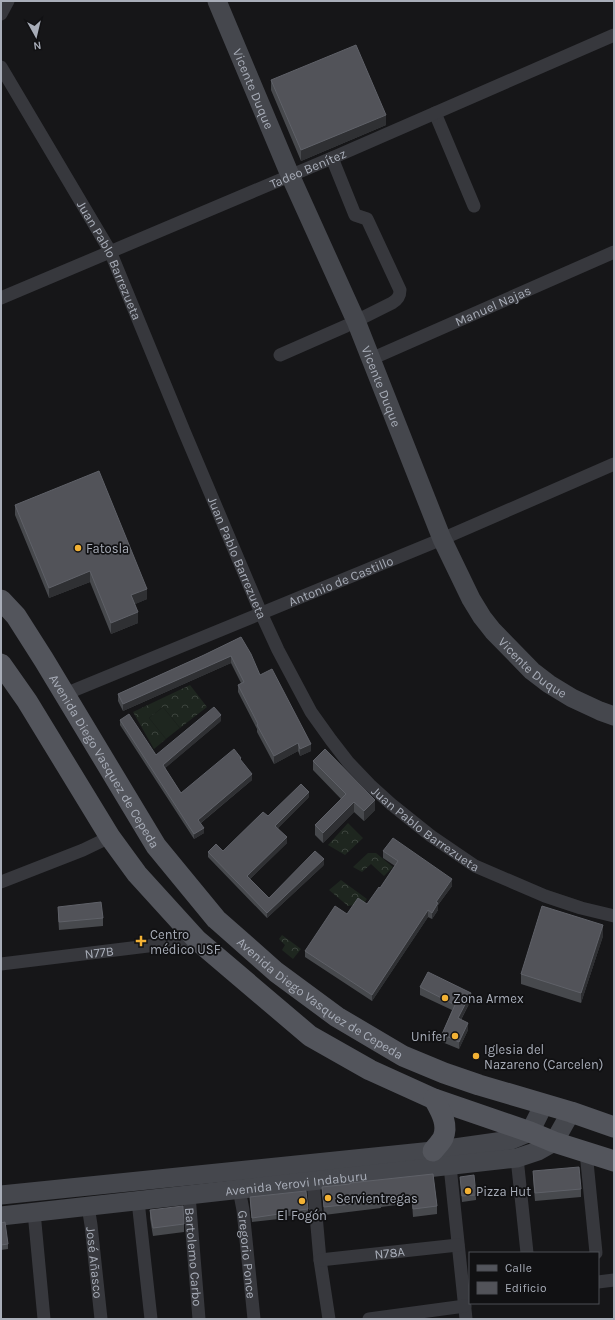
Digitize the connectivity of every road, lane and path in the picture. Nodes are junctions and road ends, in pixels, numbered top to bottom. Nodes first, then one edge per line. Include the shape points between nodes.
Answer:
1 (8, 1) edge
2 (217, 1) edge
3 (1, 14) edge
4 (614, 35) edge
5 (1, 67) edge
6 (435, 113) junction
7 (332, 158) junction
8 (290, 175) junction
9 (474, 206) dead end
10 (110, 252) junction
11 (614, 252) edge
12 (1, 298) edge
13 (356, 321) junction
14 (280, 355) dead end
15 (371, 359) junction
16 (614, 464) edge
17 (442, 539) junction
18 (1, 600) edge
19 (261, 613) junction
20 (1, 664) edge
21 (65, 694) junction
22 (614, 716) edge
23 (110, 837) junction
24 (1, 882) edge
25 (614, 916) edge
26 (197, 940) junction
27 (1, 964) edge
28 (434, 1099) junction
29 (544, 1104) junction
30 (571, 1112) junction
31 (614, 1127) edge
32 (530, 1132) junction
33 (554, 1142) junction
34 (433, 1151) junction
35 (586, 1152) junction
36 (517, 1158) junction
37 (614, 1161) edge
38 (450, 1166) junction
39 (313, 1181) junction
40 (239, 1189) junction
41 (1, 1195) edge
42 (189, 1195) junction
43 (138, 1201) junction
44 (88, 1206) junction
45 (34, 1212) junction
46 (1, 1216) edge
47 (458, 1245) junction
48 (526, 1252) edge
49 (596, 1252) edge
50 (320, 1260) junction
51 (614, 1280) edge
52 (599, 1282) edge
53 (466, 1304) edge
54 (44, 1319) edge
55 (101, 1319) edge
56 (152, 1319) edge
57 (199, 1319) edge
58 (254, 1319) edge
59 (329, 1319) edge
60 (369, 1319) edge

1 - 3 street
2 - 8 street, Vicente Duque
4 - 6 street, Tadeo Benítez
5 - 10 street, Juan Pablo Barrezueta
6 - 7 street, Tadeo Benítez
6 - 9 street
7 - 8 street, Tadeo Benítez
7 - 13 street via 355,214 367,218 400,290 395,301
8 - 10 street, Tadeo Benítez
8 - 13 street, Vicente Duque
10 - 12 street, Tadeo Benítez
10 - 19 street, Juan Pablo Barrezueta
11 - 15 street, Manuel Najas
13 - 14 street
13 - 15 street, Vicente Duque
15 - 17 street, Vicente Duque
16 - 17 street, Antonio de Castillo
17 - 19 street, Antonio de Castillo
17 - 22 street, Vicente Duque via 482,617 513,653 549,684 572,698
18 - 21 main road, Avenida Diego Vasquez de Cepeda via 23,626
19 - 21 street, Antonio de Castillo
19 - 25 street, Juan Pablo Barrezueta via 311,712 348,762 391,804 432,836 486,872 545,896
20 - 23 main road via 27,701
21 - 29 main road, Avenida Diego Vasquez de Cepeda via 156,846 216,919 276,972 337,1017 403,1056 479,1085
23 - 24 street
23 - 26 main road via 137,874
26 - 27 street, N77B
26 - 28 main road via 310,1036 370,1070
28 - 32 main road
28 - 34 main road via 442,1112 445,1125 443,1137
29 - 30 main road, Avenida Diego Vasquez de Cepeda
29 - 32 street
30 - 31 main road, Avenida Diego Vasquez de Cepeda
30 - 33 street
32 - 33 main road
32 - 34 street, Avenida Yerovi Indaburu via 510,1140
33 - 35 main road
33 - 36 street, Avenida Yerovi Indaburu
34 - 41 street, Avenida Yerovi Indaburu
35 - 37 main road
35 - 49 street
36 - 38 street, Avenida Yerovi Indaburu
36 - 48 street
38 - 39 street, Avenida Yerovi Indaburu
38 - 47 street
39 - 40 street, Avenida Yerovi Indaburu
39 - 50 street
40 - 42 street, Avenida Yerovi Indaburu
40 - 58 street, Gregorio Ponce
42 - 43 street, Avenida Yerovi Indaburu
42 - 57 street, Bartolemo Carbo
43 - 44 street, Avenida Yerovi Indaburu
43 - 56 street
44 - 45 street, Avenida Yerovi Indaburu
44 - 55 street, José Añasco
45 - 46 street, Avenida Yerovi Indaburu
45 - 54 street
47 - 50 street, N78A
47 - 53 street
50 - 59 street
51 - 52 street
53 - 60 street

